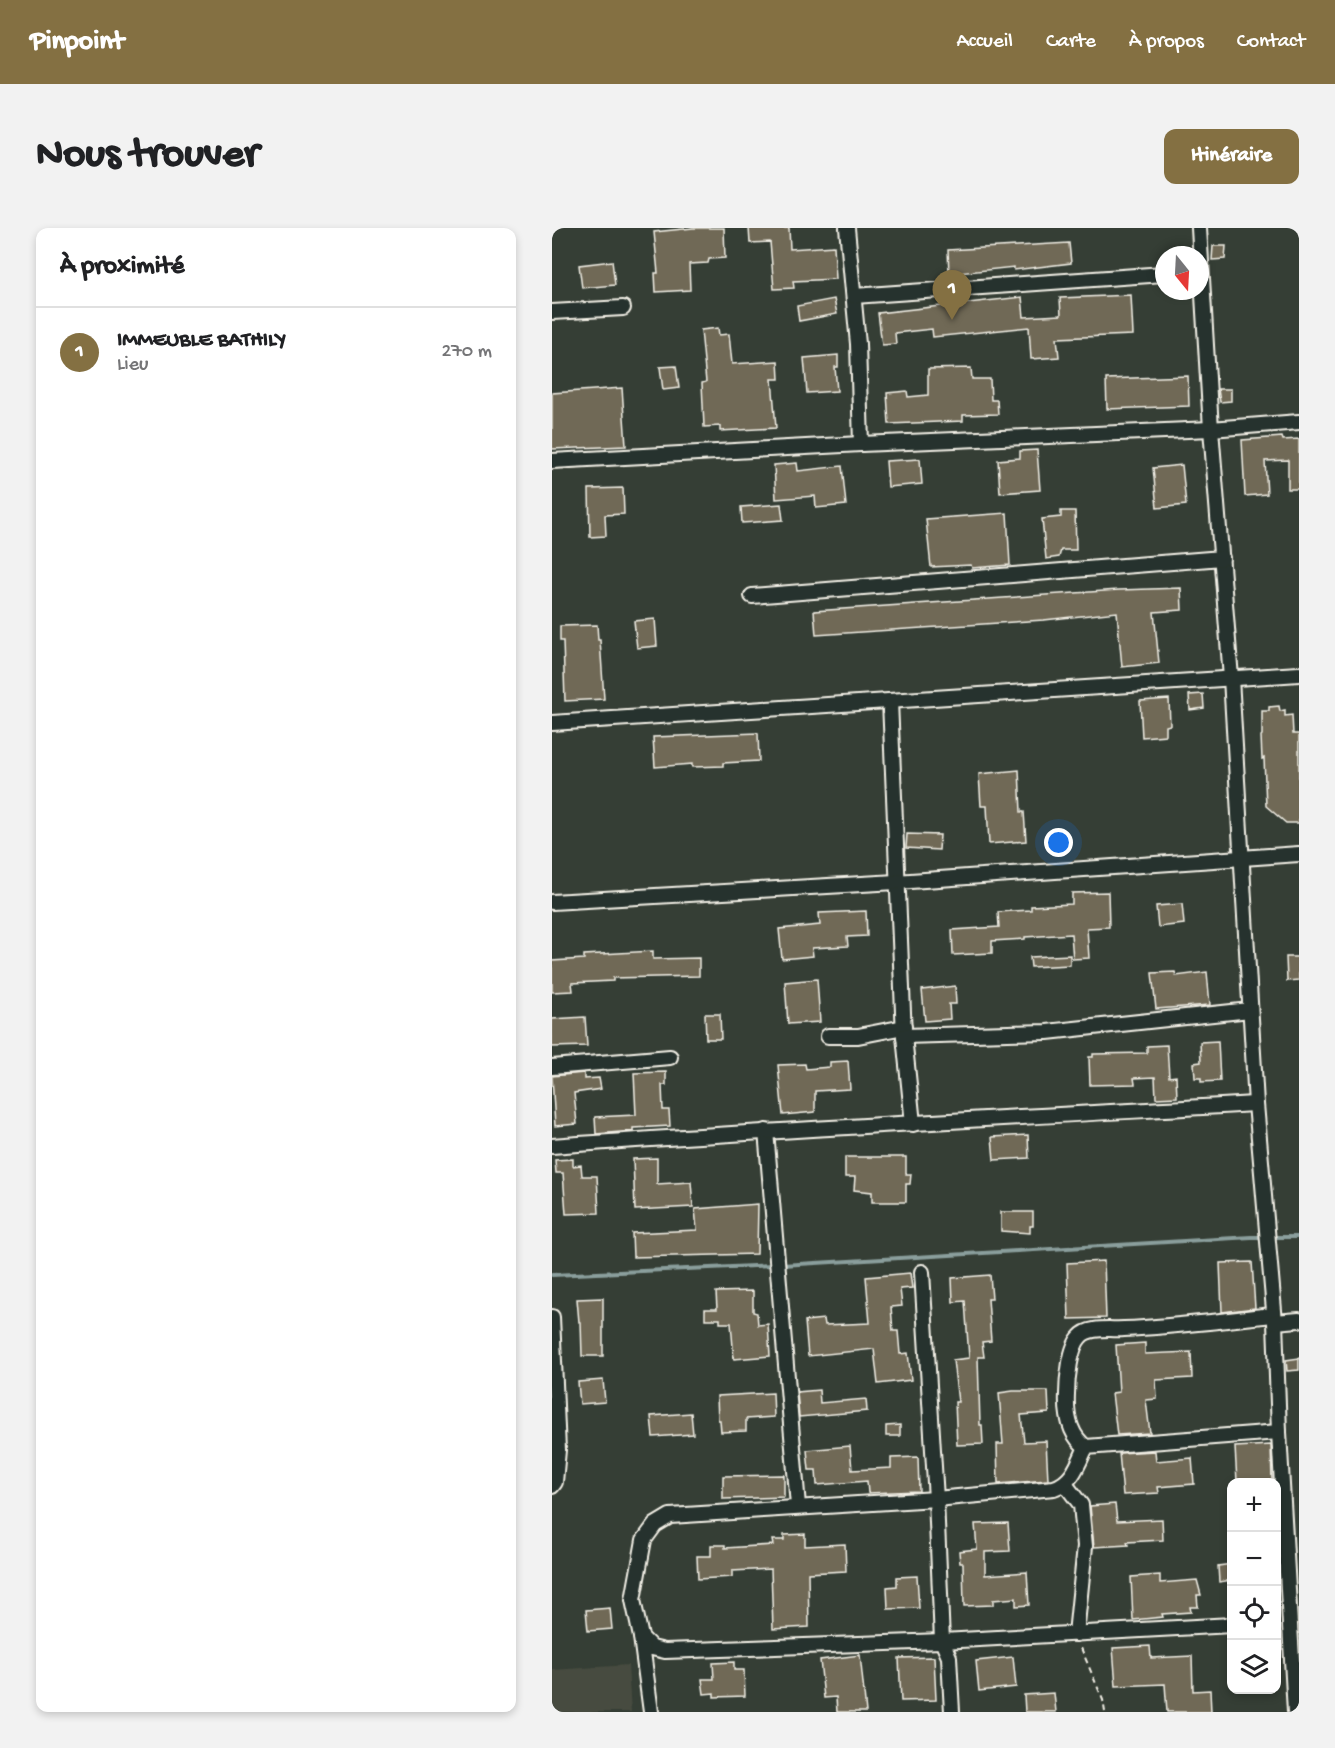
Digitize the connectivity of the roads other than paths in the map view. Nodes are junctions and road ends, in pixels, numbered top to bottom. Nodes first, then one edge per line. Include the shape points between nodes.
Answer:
1 (847, 228) edge
2 (1199, 228) edge
3 (1200, 246) edge
4 (1155, 275) edge
5 (854, 296) junction
6 (1203, 300) edge
7 (623, 308) dead end
8 (552, 312) edge
9 (1299, 422) edge
10 (1211, 429) junction
11 (861, 444) junction
12 (552, 461) edge
13 (1222, 558) junction
14 (752, 597) dead end
15 (1299, 674) edge
16 (1231, 678) junction
17 (890, 701) junction
18 (552, 723) edge
19 (1299, 854) edge
20 (1241, 858) junction
21 (896, 882) junction
22 (552, 902) edge
23 (1250, 1010) junction
24 (904, 1032) junction
25 (828, 1036) dead end
26 (670, 1057) dead end
27 (552, 1066) edge
28 (1256, 1104) junction
29 (913, 1124) junction
30 (766, 1131) junction
31 (552, 1146) edge
32 (922, 1272) dead end
33 (552, 1317) edge
34 (1275, 1318) junction
35 (1299, 1320) edge
36 (1279, 1432) junction
37 (1086, 1447) junction
38 (1065, 1484) junction
39 (552, 1486) edge
40 (936, 1499) junction
41 (798, 1506) junction
42 (1284, 1536) junction
43 (1299, 1536) edge
44 (1283, 1623) edge
45 (1227, 1625) edge
46 (1076, 1634) junction
47 (641, 1637) junction
48 (942, 1641) junction
49 (651, 1712) edge
50 (952, 1712) edge
51 (1295, 1712) edge

1 - 5 street
2 - 3 street
4 - 5 street
5 - 11 street
6 - 10 street
7 - 8 street
9 - 10 street
10 - 11 street
10 - 13 street
11 - 12 street
13 - 14 street
13 - 16 street
15 - 16 street
16 - 17 street
16 - 20 street
17 - 18 street
17 - 21 street
19 - 20 street
20 - 21 street
20 - 23 street
21 - 22 street
21 - 24 street
23 - 24 street via 1047,1032
23 - 28 street
24 - 25 street
24 - 29 street
26 - 27 street
28 - 29 street
28 - 34 street
29 - 30 street
30 - 31 street
30 - 41 street
32 - 40 street
33 - 39 street via 558,1450
34 - 35 street
34 - 36 street
34 - 37 street via 1087,1331 1078,1338 1068,1370 1067,1399 1071,1431
36 - 37 street
36 - 42 street
37 - 38 street
38 - 40 street
38 - 46 street via 1081,1505 1085,1545
40 - 41 street
40 - 48 street
41 - 47 street via 670,1516 655,1525 644,1540 633,1600
42 - 43 street
42 - 44 street
44 - 51 street
45 - 46 street
46 - 48 street
47 - 48 street via 652,1648 665,1651
47 - 49 street
48 - 50 street via 949,1657

